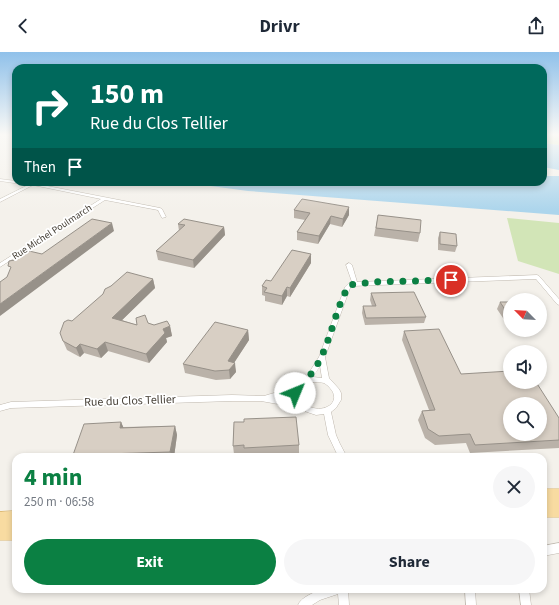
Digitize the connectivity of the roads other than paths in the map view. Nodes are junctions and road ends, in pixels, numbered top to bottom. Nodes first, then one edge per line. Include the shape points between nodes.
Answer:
1 (0, 180) edge
2 (12, 181) edge
3 (28, 186) edge
4 (48, 186) edge
5 (104, 198) junction
6 (0, 201) edge
7 (164, 217) dead end
8 (0, 265) edge
9 (349, 265) dead end
10 (355, 283) junction
11 (559, 303) edge
12 (322, 357) junction
13 (308, 379) junction
14 (326, 381) junction
15 (296, 389) junction
16 (261, 398) junction
17 (299, 405) junction
18 (0, 408) edge
19 (327, 410) junction
20 (340, 453) edge
21 (547, 496) edge
22 (559, 496) edge
23 (547, 510) edge
24 (559, 510) edge
25 (12, 518) edge
26 (0, 519) edge
27 (0, 532) edge
28 (12, 532) edge
29 (559, 548) edge
30 (547, 551) edge
31 (327, 593) edge
32 (343, 593) edge
33 (470, 593) edge
34 (524, 593) edge
35 (306, 604) edge
36 (344, 605) edge
37 (471, 605) edge
38 (526, 605) edge

1 - 2 street, Rue Michel Poulmarch
3 - 6 street
4 - 5 street, Rue Michel Poulmarch
5 - 7 street, Rue Michel Poulmarch via 160,209
5 - 8 street, Rue Michel Poulmarch
9 - 10 street
10 - 11 street via 537,277
10 - 12 street, Rue du Clos Tellier via 348,287
12 - 13 street, Rue du Clos Tellier
12 - 14 street, Rue du Clos Tellier
13 - 14 street
13 - 15 street, Rue du Clos Tellier
14 - 19 street, Rue du Clos Tellier via 334,387 338,396 335,404
15 - 16 street, Rue du Clos Tellier
15 - 17 street via 295,397
16 - 17 street, Rue du Clos Tellier
16 - 18 street, Rue du Clos Tellier via 11,405
17 - 19 street, Rue du Clos Tellier via 315,412
19 - 20 street via 329,428
21 - 22 main road
23 - 24 main road
25 - 26 main road
27 - 28 main road
29 - 30 street
31 - 35 street
32 - 36 street
33 - 37 street
34 - 38 street

